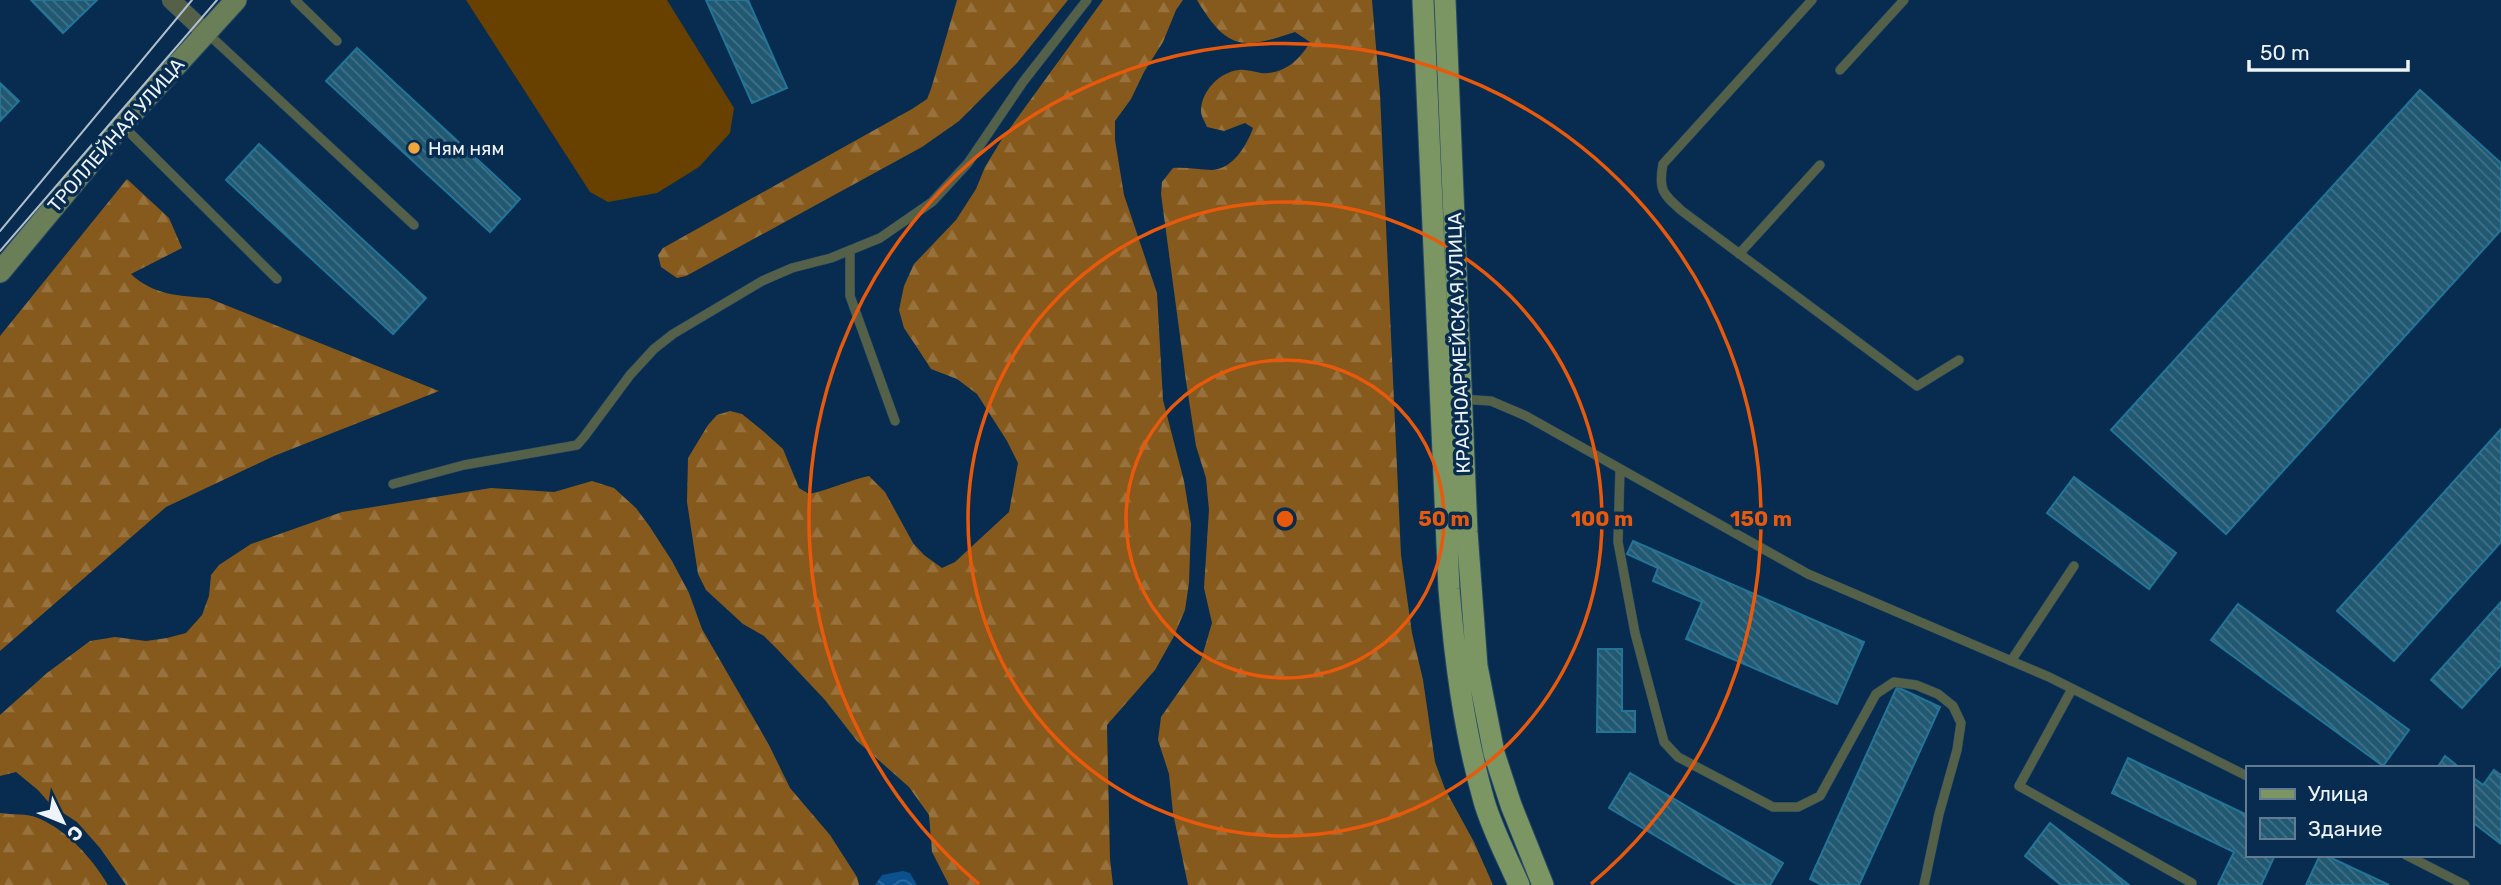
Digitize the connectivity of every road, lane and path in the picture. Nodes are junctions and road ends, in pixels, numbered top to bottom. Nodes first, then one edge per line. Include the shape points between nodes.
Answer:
1 (171, 0) edge
2 (236, 0) edge
3 (295, 0) edge
4 (1087, 0) edge
5 (1423, 0) edge
6 (1445, 0) edge
7 (1812, 0) edge
8 (1904, 0) edge
9 (205, 32) junction
10 (337, 41) dead end
11 (1840, 70) dead end
12 (122, 125) junction
13 (1820, 165) dead end
14 (414, 225) dead end
15 (850, 250) junction
16 (1739, 254) junction
17 (0, 272) edge
18 (277, 279) dead end
19 (1959, 360) dead end
20 (1451, 400) junction
21 (895, 421) dead end
22 (1620, 469) junction
23 (393, 484) dead end
24 (2074, 566) dead end
25 (2011, 661) junction
26 (2072, 689) junction
27 (2246, 776) edge
28 (2410, 857) edge
29 (2192, 883) edge
30 (1519, 885) edge
31 (1543, 885) edge
32 (1924, 885) edge
33 (2465, 885) edge

1 - 9 street
2 - 9 street, ТРОЛЛЕЙНАЯ УЛИЦА
3 - 10 lane
4 - 15 lane via 948,186 911,218
5 - 20 main road, КРАСНОАРМЕЙСКАЯ УЛИЦА
6 - 20 main road, КРАСНОАРМЕЙСКАЯ УЛИЦА
7 - 16 lane via 1663,164 1660,180 1664,194
8 - 11 lane
9 - 12 street, ТРОЛЛЕЙНАЯ УЛИЦА
9 - 14 lane
12 - 17 street, ТРОЛЛЕЙНАЯ УЛИЦА
12 - 18 lane
13 - 16 lane
15 - 21 lane via 850,296
15 - 23 lane via 762,281 673,334 630,375 577,445 464,465
16 - 19 lane via 1917,386
20 - 22 lane via 1478,399 1505,407
20 - 30 main road, КРАСНОАРМЕЙСКАЯ УЛИЦА via 1448,589 1455,667 1484,803
20 - 31 main road, КРАСНОАРМЕЙСКАЯ УЛИЦА via 1477,666 1493,753
22 - 25 lane via 1808,574
22 - 32 lane via 1618,542 1635,633 1664,742 1678,757 1773,807 1798,807 1820,796 1876,694 1894,682 1916,685 1954,706 1961,723 1957,750
24 - 25 lane
25 - 26 lane
26 - 27 lane
26 - 29 lane via 2019,786
28 - 33 lane

